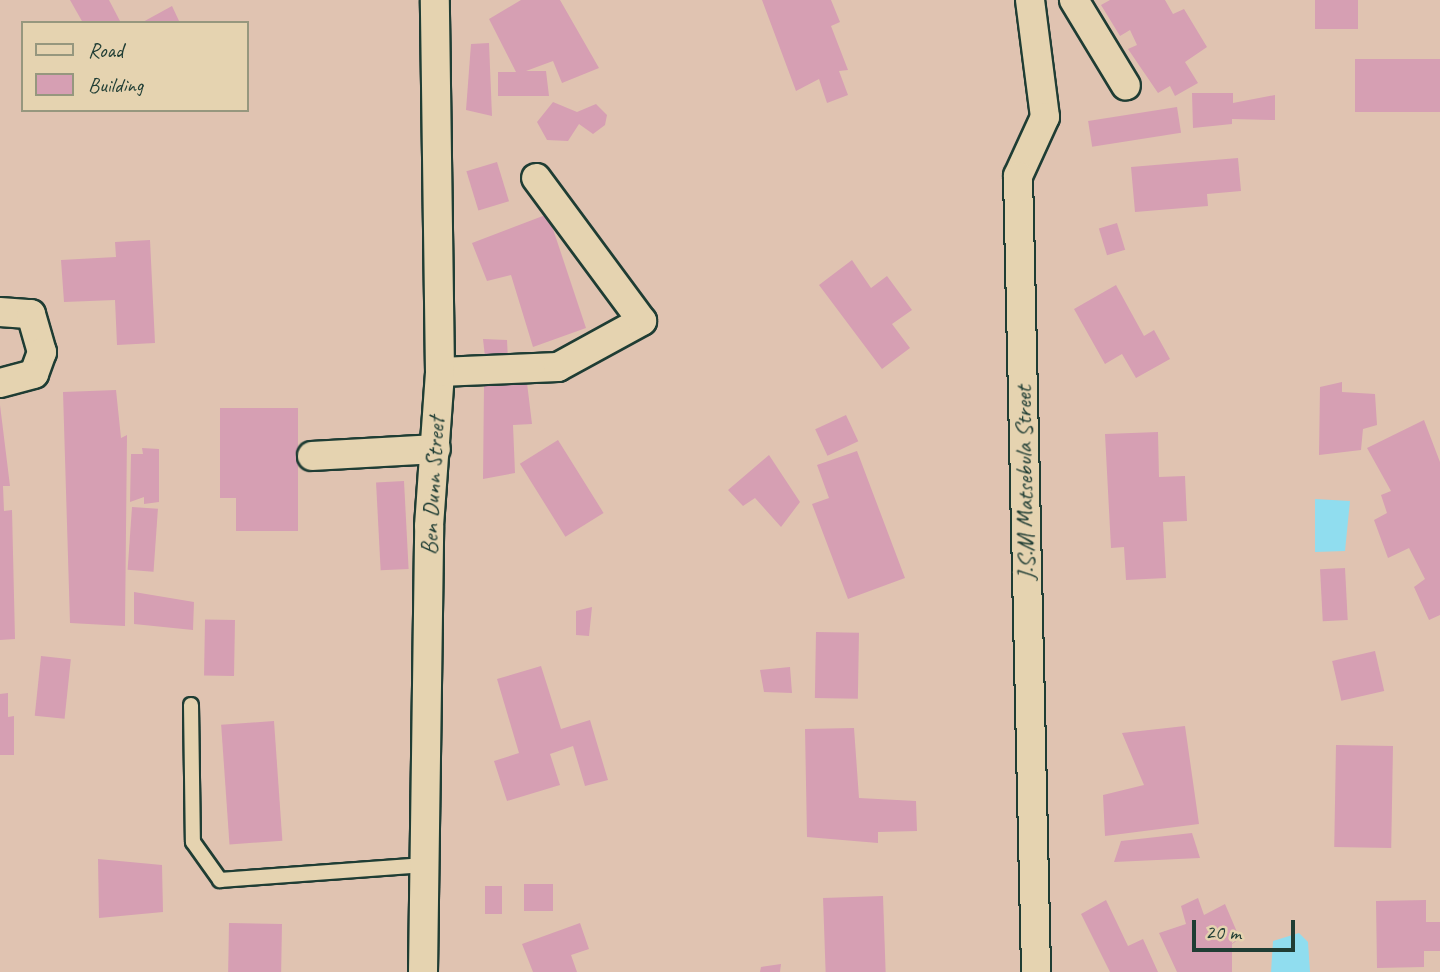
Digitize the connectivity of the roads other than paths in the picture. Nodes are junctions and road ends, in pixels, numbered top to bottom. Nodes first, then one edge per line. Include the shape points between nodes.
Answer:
1 (435, 0) edge
2 (1030, 0) edge
3 (1074, 0) edge
4 (1125, 86) dead end
5 (536, 178) dead end
6 (0, 312) edge
7 (440, 372) junction
8 (0, 383) edge
9 (436, 449) junction
10 (312, 456) dead end
11 (191, 705) dead end
12 (424, 865) junction
13 (423, 972) edge
14 (1036, 972) edge

1 - 7 street, Ben Dunn Street
2 - 14 street, J.S.M Matsebula Street via 1045,117 1018,176
3 - 4 street
5 - 7 street via 642,321 558,367
6 - 8 street via 31,314 42,352 34,374
7 - 9 street, Ben Dunn Street
9 - 10 street
9 - 12 street, Ben Dunn Street
11 - 12 lane via 193,842 220,880
12 - 13 street, Ben Dunn Street

